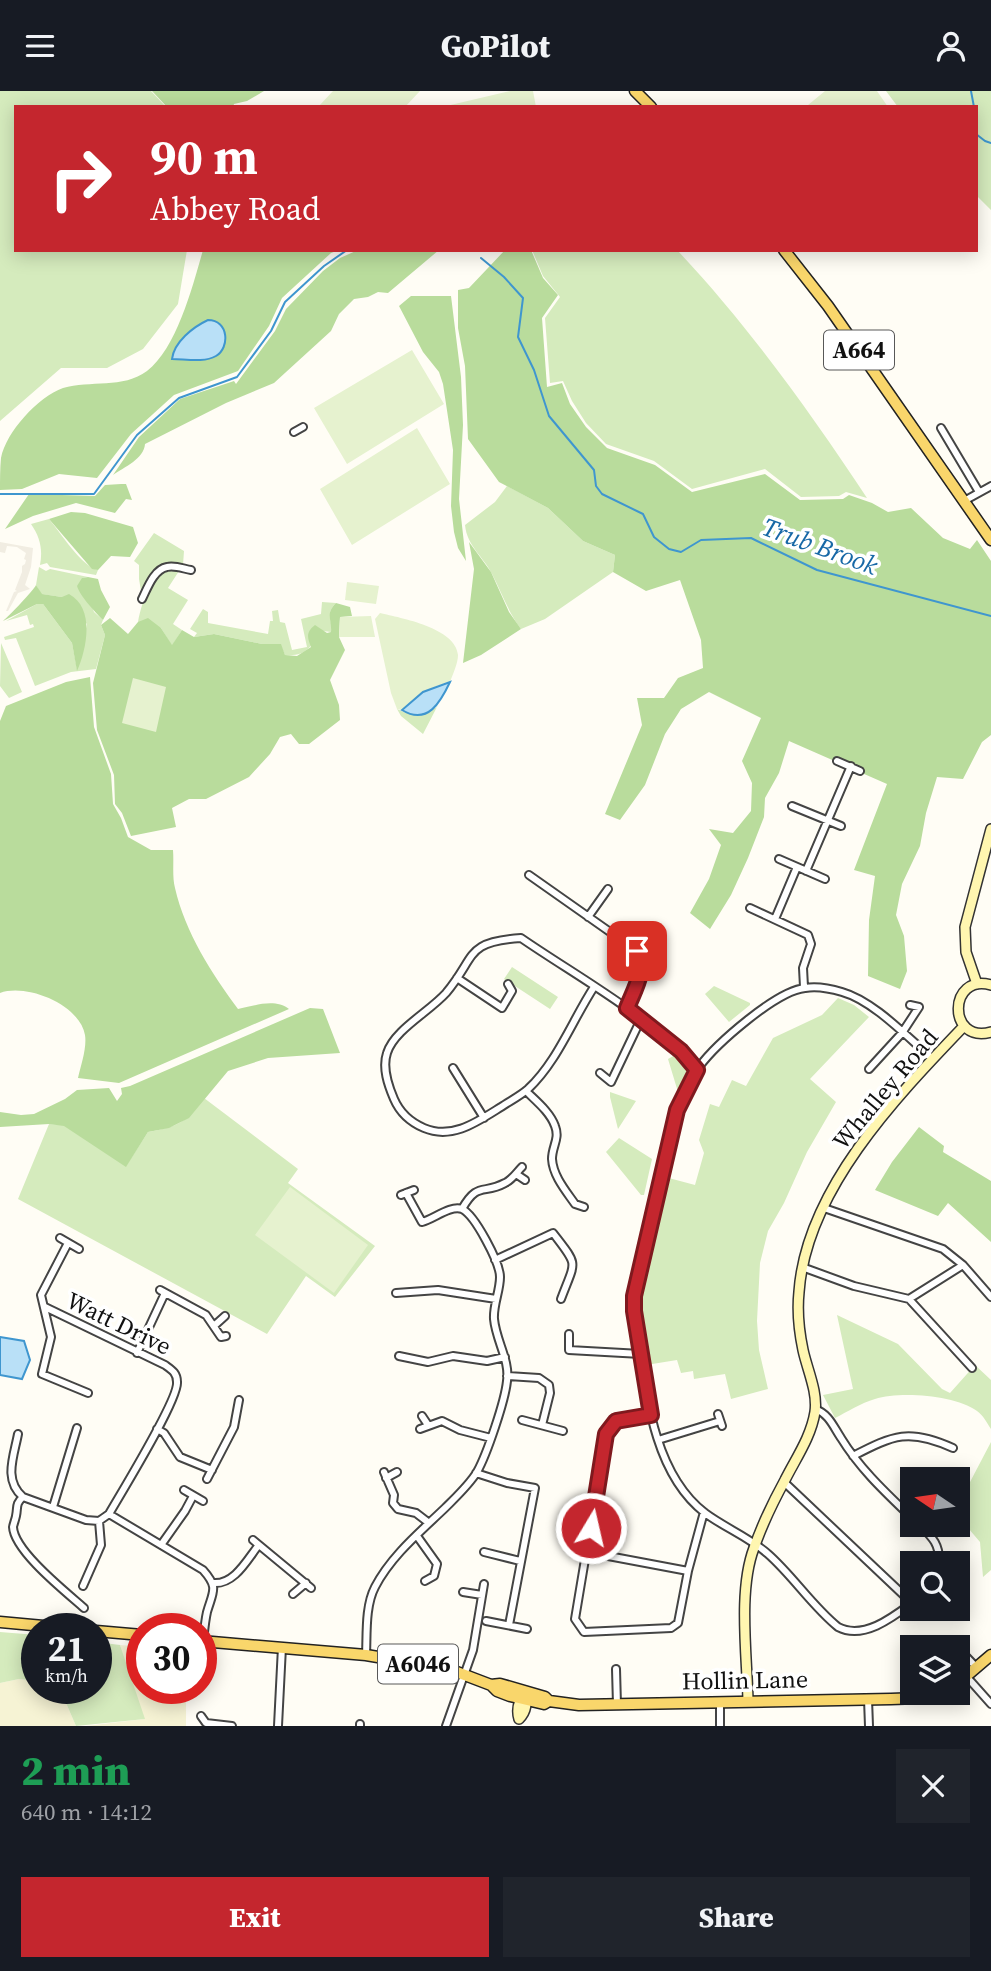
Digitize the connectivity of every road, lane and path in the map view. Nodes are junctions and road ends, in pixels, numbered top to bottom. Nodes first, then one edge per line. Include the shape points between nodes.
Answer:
1 (635, 91) edge
2 (649, 105) edge
3 (786, 252) edge
4 (303, 427) dead end
5 (941, 428) dead end
6 (294, 432) dead end
7 (991, 486) edge
8 (979, 492) junction
9 (964, 501) junction
10 (991, 540) edge
11 (191, 570) dead end
12 (142, 599) dead end
13 (837, 761) dead end
14 (851, 767) junction
15 (860, 771) dead end
16 (792, 806) dead end
17 (828, 821) junction
18 (841, 826) dead end
19 (991, 829) edge
20 (779, 859) dead end
21 (797, 867) junction
22 (806, 871) junction
23 (529, 876) dead end
24 (825, 879) dead end
25 (608, 889) dead end
26 (750, 908) dead end
27 (588, 917) junction
28 (775, 919) junction
29 (457, 978) junction
30 (508, 984) dead end
31 (977, 984) junction
32 (991, 985) edge
33 (594, 987) junction
34 (804, 988) junction
35 (910, 1005) dead end
36 (627, 1008) junction
37 (641, 1019) junction
38 (964, 1026) junction
39 (991, 1032) edge
40 (902, 1033) junction
41 (933, 1059) junction
42 (453, 1068) dead end
43 (869, 1069) dead end
44 (697, 1070) junction
45 (600, 1073) dead end
46 (526, 1091) junction
47 (484, 1118) junction
48 (522, 1167) dead end
49 (516, 1174) junction
50 (524, 1180) dead end
51 (414, 1190) dead end
52 (584, 1207) dead end
53 (824, 1207) junction
54 (462, 1209) junction
55 (550, 1224) dead end
56 (553, 1233) junction
57 (60, 1238) dead end
58 (68, 1244) junction
59 (79, 1249) dead end
60 (495, 1260) junction
61 (963, 1265) junction
62 (802, 1267) junction
63 (566, 1287) junction
64 (575, 1290) dead end
65 (396, 1293) dead end
66 (991, 1297) edge
67 (496, 1299) junction
68 (561, 1299) dead end
69 (909, 1299) junction
70 (45, 1307) junction
71 (225, 1316) dead end
72 (215, 1325) junction
73 (569, 1334) dead end
74 (226, 1336) dead end
75 (569, 1350) junction
76 (137, 1353) junction
77 (641, 1354) junction
78 (399, 1356) dead end
79 (505, 1357) junction
80 (568, 1359) dead end
81 (972, 1368) dead end
82 (507, 1376) junction
83 (88, 1393) dead end
84 (239, 1400) dead end
85 (816, 1409) junction
86 (651, 1415) junction
87 (422, 1416) dead end
88 (522, 1420) dead end
89 (720, 1420) dead end
90 (428, 1425) junction
91 (542, 1425) junction
92 (77, 1428) dead end
93 (157, 1429) junction
94 (420, 1429) dead end
95 (563, 1431) dead end
96 (18, 1434) dead end
97 (491, 1438) junction
98 (658, 1440) junction
99 (953, 1448) dead end
100 (853, 1456) junction
101 (212, 1470) junction
102 (397, 1472) dead end
103 (476, 1473) junction
104 (207, 1479) dead end
105 (784, 1482) junction
106 (184, 1490) dead end
107 (193, 1496) junction
108 (23, 1497) junction
109 (203, 1501) dead end
110 (53, 1507) junction
111 (900, 1507) edge
112 (704, 1512) junction
113 (109, 1514) junction
114 (99, 1521) junction
115 (429, 1523) junction
116 (417, 1537) junction
117 (755, 1543) junction
118 (161, 1545) junction
119 (484, 1552) dead end
120 (587, 1552) junction
121 (520, 1562) junction
122 (688, 1571) junction
123 (425, 1581) dead end
124 (213, 1583) junction
125 (484, 1584) dead end
126 (83, 1586) dead end
127 (463, 1592) dead end
128 (900, 1592) edge
129 (293, 1594) dead end
130 (482, 1595) junction
131 (84, 1608) dead end
132 (900, 1611) edge
133 (208, 1613) edge
134 (486, 1621) dead end
135 (0, 1622) edge
136 (21, 1624) edge
137 (509, 1625) junction
138 (527, 1629) dead end
139 (217, 1642) edge
140 (282, 1647) junction
141 (366, 1655) junction
142 (991, 1655) edge
143 (970, 1662) edge
144 (977, 1668) junction
145 (616, 1669) dead end
146 (463, 1674) junction
147 (970, 1674) edge
148 (970, 1680) edge
149 (524, 1697) junction
150 (900, 1698) edge
151 (868, 1699) junction
152 (748, 1701) junction
153 (720, 1702) junction
154 (991, 1704) edge
155 (617, 1705) junction
156 (201, 1716) dead end
157 (519, 1722) edge
158 (204, 1724) edge
159 (232, 1726) edge
160 (278, 1726) edge
161 (446, 1726) edge
162 (720, 1726) edge
163 (869, 1726) edge

1 - 2 main road
3 - 9 main road, A664
4 - 6 street
5 - 8 street
7 - 8 street
8 - 9 street
9 - 10 main road, A664
11 - 12 street via 171,566 161,570
13 - 14 street
14 - 15 street
14 - 17 street
16 - 17 street
17 - 18 street
17 - 22 street
19 - 31 street via 965,927 966,952
20 - 21 street
21 - 22 street
21 - 28 street
22 - 24 street
23 - 27 street
25 - 27 street
26 - 28 street
27 - 36 street via 637,951 642,961
28 - 34 street via 810,940
29 - 30 street via 502,1008 512,991
29 - 33 street via 474,951 488,942 521,938
29 - 47 street via 436,1005 394,1039 385,1069 389,1087 409,1124 447,1133
31 - 32 street
31 - 38 street via 964,991 958,1005
33 - 36 street
33 - 46 street via 544,1072
34 - 40 street via 841,992 862,1001
34 - 44 street via 764,1008
35 - 40 street via 919,1007
36 - 37 street
37 - 44 street
37 - 45 street via 611,1082
38 - 39 street via 978,1034
38 - 41 street, Whalley Road
40 - 41 street
40 - 43 street
41 - 53 street, Whalley Road via 876,1125
42 - 47 street
44 - 77 street via 677,1110 634,1296
46 - 47 street
46 - 52 street via 550,1115 558,1139 552,1161 555,1171 575,1204
48 - 49 street
49 - 50 street
49 - 54 street via 502,1185 470,1195
51 - 54 street via 404,1194 422,1221
53 - 61 street via 943,1249
53 - 62 street, Whalley Road
54 - 60 street via 475,1220
55 - 56 street
56 - 60 street
56 - 63 street via 573,1260
57 - 58 street
58 - 59 street
58 - 70 street via 41,1295
60 - 67 street via 500,1276
61 - 66 street
61 - 69 street
62 - 69 street
62 - 85 street, Whalley Road via 802,1347
63 - 64 street
63 - 68 street
65 - 67 street via 410,1296 438,1290
67 - 79 street via 494,1318
69 - 81 street
70 - 76 street, Watt Drive
70 - 83 street via 51,1337 42,1374
71 - 72 street
72 - 74 street via 221,1337
72 - 76 street via 163,1291
73 - 75 street
75 - 77 street
75 - 80 street
76 - 93 street, Watt Drive via 165,1365 178,1384
77 - 86 street
78 - 79 street via 409,1362 453,1356 487,1361
79 - 82 street
82 - 91 street via 539,1378 549,1385
82 - 97 street
84 - 101 street via 234,1427
85 - 100 street via 833,1423
85 - 105 street, Whalley Road via 807,1440
86 - 98 street
86 - 120 street via 616,1421 606,1434
87 - 90 street
88 - 91 street
89 - 98 street
90 - 94 street
90 - 97 street via 442,1421
91 - 95 street
92 - 110 street
93 - 101 street via 180,1457
93 - 113 street, Watt Drive
96 - 108 street via 11,1451 10,1480
97 - 103 street
98 - 112 street via 677,1483
99 - 100 street via 915,1435 887,1439
100 - 111 street
101 - 104 street
102 - 115 street via 385,1475 393,1503
103 - 115 street
103 - 121 street via 535,1487
105 - 117 street, Whalley Road
105 - 128 street
106 - 107 street
107 - 109 street
107 - 118 street
108 - 110 street
108 - 131 street via 16,1503 13,1526 26,1553
110 - 114 street
112 - 117 street
112 - 122 street
113 - 114 street
113 - 118 street
114 - 126 street via 101,1545
115 - 116 street
116 - 123 street via 436,1564 434,1576
116 - 141 street via 388,1566 373,1591
117 - 132 street via 843,1630 877,1625
117 - 152 street, Whalley Road via 746,1580
118 - 124 street via 198,1565
119 - 121 street via 495,1551
120 - 122 street
120 - 122 street via 575,1619 584,1632 671,1628 678,1623
121 - 137 street
124 - 129 street via 229,1580 256,1543 309,1585
124 - 133 street
125 - 130 street
127 - 130 street
130 - 146 street
134 - 137 street
135 - 136 main road
137 - 138 street
139 - 140 main road, Hollin Lane / A6046
140 - 141 main road, Hollin Lane / A6046
140 - 160 street
141 - 146 main road, Hollin Lane / A6046
142 - 144 main road
143 - 144 street
144 - 147 main road
145 - 155 street
146 - 149 main road, Hollin Lane / A6046 via 497,1692
146 - 161 street
148 - 154 street
149 - 155 main road, Hollin Lane / A6046 via 544,1704
149 - 157 street
150 - 151 main road, Hollin Lane / A6046
151 - 152 main road, Hollin Lane / A6046
151 - 163 street
152 - 153 main road, Hollin Lane / A6046
153 - 155 main road, Hollin Lane / A6046
153 - 162 street
156 - 158 street
158 - 159 street

